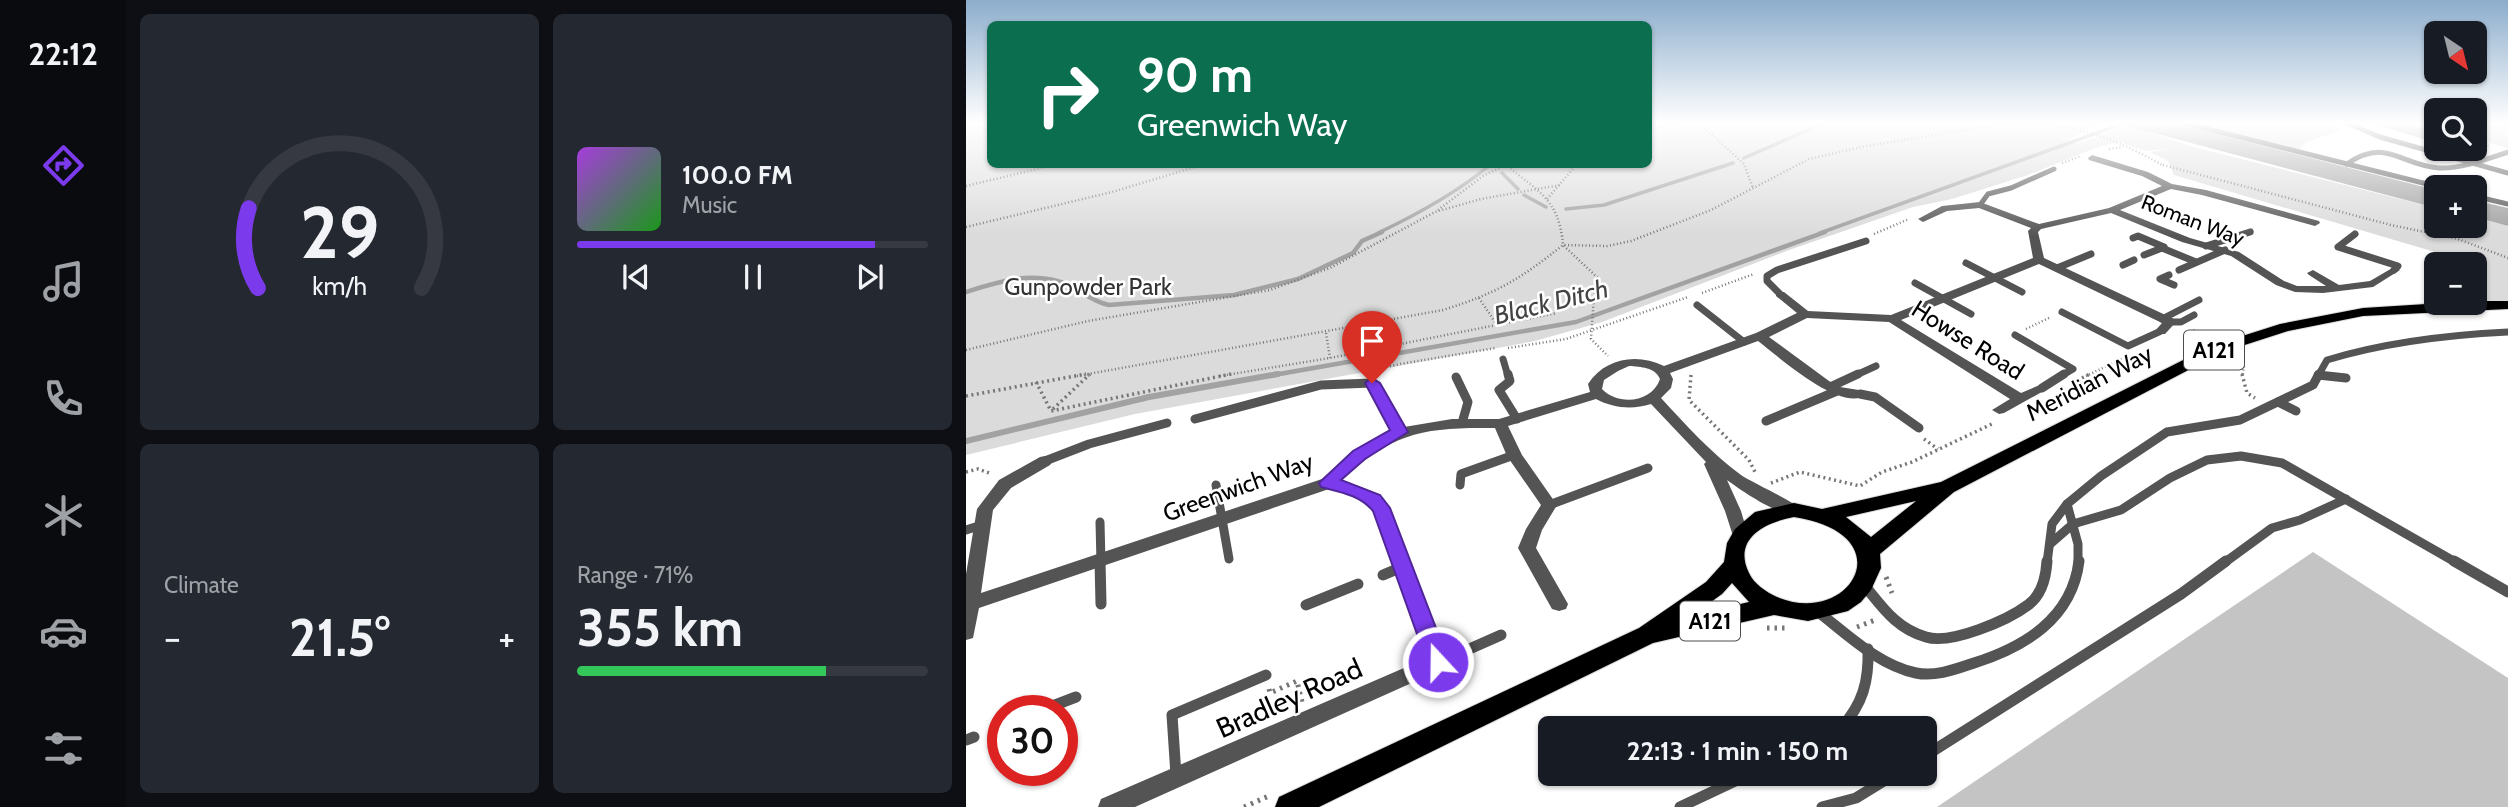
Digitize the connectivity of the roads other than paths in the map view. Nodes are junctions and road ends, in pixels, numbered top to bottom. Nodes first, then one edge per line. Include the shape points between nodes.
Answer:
1 (2099, 161) edge
2 (2333, 161) edge
3 (2352, 161) edge
4 (2414, 161) edge
5 (2470, 161) joint
6 (2347, 164) junction
7 (2056, 167) road end
8 (2508, 173) edge
9 (2424, 183) edge
10 (2170, 186) junction
11 (2487, 199) edge
12 (2508, 204) edge
13 (1980, 205) junction
14 (2112, 210) junction
15 (1921, 218) road end
16 (2315, 223) dead end
17 (2038, 228) junction
18 (2251, 231) dead end
19 (2355, 234) dead end
20 (2133, 238) dead end
21 (1866, 239) road end
22 (2206, 246) junction
23 (2161, 248) junction
24 (2225, 250) junction
25 (2091, 254) dead end
26 (2144, 255) dead end
27 (2039, 260) junction
28 (2134, 260) dead end
29 (2196, 262) junction
30 (1966, 263) dead end
31 (2123, 264) dead end
32 (2057, 268) junction
33 (2179, 270) dead end
34 (2394, 270) joint
35 (2314, 272) dead end
36 (2169, 275) dead end
37 (1995, 278) junction
38 (1915, 283) dead end
39 (2174, 285) dead end
40 (2337, 288) junction
41 (2022, 292) dead end
42 (1780, 294) joint
43 (1944, 299) junction
44 (2199, 300) dead end
45 (1697, 305) dead end
46 (2508, 305) edge
47 (2063, 312) road end
48 (1805, 314) junction
49 (1971, 314) dead end
50 (2194, 315) dead end
51 (1892, 319) junction
52 (2164, 324) junction
53 (2508, 332) edge
54 (2015, 335) road end
55 (1760, 336) junction
56 (1744, 342) junction
57 (1503, 359) dead end
58 (1876, 366) dead end
59 (1663, 370) junction
60 (2318, 374) junction
61 (1456, 377) dead end
62 (2346, 378) dead end
63 (1371, 379) joint
64 (2042, 388) joint
65 (1833, 389) junction
66 (1599, 394) junction
67 (1860, 394) joint
68 (1653, 398) junction
69 (2020, 400) junction
70 (2278, 402) junction
71 (1998, 410) dead end
72 (2296, 411) dead end
73 (1195, 419) dead end
74 (1517, 419) junction
75 (1766, 421) dead end
76 (1167, 423) dead end
77 (1462, 423) junction
78 (1500, 424) junction
79 (1919, 428) dead end
80 (1400, 432) junction
81 (1514, 454) junction
82 (1045, 461) joint
83 (1712, 462) junction
84 (1648, 468) dead end
85 (1328, 483) junction
86 (1216, 485) dead end
87 (1460, 485) dead end
88 (1947, 487) junction
89 (2346, 499) junction
90 (2067, 504) junction
91 (1549, 505) junction
92 (1794, 510) junction
93 (1825, 515) junction
94 (1221, 521) junction
95 (1100, 522) dead end
96 (2073, 524) junction
97 (974, 528) edge
98 (1740, 535) junction
99 (2050, 544) junction
100 (1867, 553) junction
101 (1229, 559) dead end
102 (1100, 561) junction
103 (1734, 565) junction
104 (1402, 567) junction
105 (1383, 575) dead end
106 (1863, 583) junction
107 (1358, 584) dead end
108 (2508, 592) edge
109 (968, 604) edge
110 (1101, 604) dead end
111 (1559, 604) dead end
112 (1306, 605) dead end
113 (1773, 606) junction
114 (1817, 611) junction
115 (966, 632) edge
116 (1501, 635) dead end
117 (1647, 635) junction
118 (1868, 649) junction
119 (1438, 662) junction
120 (1266, 675) road end
121 (1852, 716) edge
122 (1937, 747) edge
123 (1177, 778) junction
124 (1725, 786) edge
125 (1875, 786) edge
126 (1109, 807) edge
127 (1289, 807) edge
128 (1680, 807) edge
129 (1822, 807) edge

1 - 10 street
2 - 6 lane
3 - 6 lane
4 - 5 lane via 2440,168
5 - 8 lane
6 - 9 lane
7 - 13 lane via 1988,194
10 - 14 street
10 - 16 street
11 - 12 lane
13 - 15 street via 1945,208
13 - 17 street
14 - 17 street
14 - 22 street, Roman Way
17 - 27 street via 2033,232
18 - 22 lane
19 - 34 lane via 2338,247 2398,266
20 - 23 lane via 2138,236
21 - 42 lane via 1767,276
22 - 24 street, Roman Way
23 - 26 lane
23 - 29 lane
24 - 29 lane
24 - 40 street, Roman Way via 2287,286 2309,291
25 - 32 lane
27 - 32 street
27 - 37 street
28 - 31 lane
29 - 33 lane
30 - 37 lane
32 - 52 street
34 - 40 street, Roman Way via 2373,284
35 - 40 street
36 - 39 lane via 2160,279
37 - 41 lane
37 - 43 street
38 - 43 lane
42 - 48 street
43 - 49 lane
43 - 51 street
44 - 52 lane
45 - 56 lane
46 - 88 main road, Meridian Way / A121 via 2363,312 2237,342
47 - 52 lane via 2128,346
48 - 51 street
48 - 55 street
50 - 52 lane
51 - 69 street, Howse Road
53 - 60 lane via 2370,346 2327,360
54 - 64 lane via 2073,369
55 - 56 street
55 - 65 street
56 - 59 street
57 - 74 lane via 1510,381 1499,390
58 - 65 lane
59 - 66 street via 1642,362 1616,365 1597,378
59 - 68 street via 1667,385
60 - 62 lane
60 - 70 lane via 2313,385
61 - 77 lane via 1468,402
63 - 73 lane via 1321,384
63 - 80 street
64 - 69 street, Howse Road
65 - 67 street
65 - 75 lane
66 - 68 street via 1623,403
66 - 74 street, Greenwich Way
67 - 79 lane via 1875,397
68 - 83 street
69 - 71 street, Howse Road
70 - 72 lane
70 - 90 lane via 2240,420 2167,432
74 - 78 street, Greenwich Way
76 - 82 lane
77 - 78 street, Greenwich Way
77 - 80 street, Greenwich Way
78 - 81 street
80 - 85 street, Greenwich Way via 1359,455
81 - 87 lane via 1461,474
81 - 91 street
82 - 97 street via 1005,484
83 - 92 street via 1769,501
83 - 98 street
84 - 91 lane
85 - 94 street, Greenwich Way
85 - 104 street via 1357,491 1381,508
86 - 94 lane
88 - 93 main road, Meridian Way / A121
88 - 100 main road, Meridian Way / A121
89 - 96 lane via 2282,463 2241,456 2207,460 2121,510
89 - 108 lane
89 - 122 lane via 2272,528 2181,594
90 - 96 lane
90 - 99 lane via 2052,524
91 - 111 street via 1527,548
92 - 93 main road
92 - 98 main road via 1758,519
93 - 100 main road via 1848,526
94 - 101 lane
94 - 102 street, Greenwich Way
95 - 102 lane
96 - 99 lane
96 - 118 lane via 2079,566 2065,603 2045,629 1994,657 1944,672 1918,674
97 - 109 street
98 - 103 main road via 1734,547
99 - 106 lane via 2045,581 2030,604 1994,624 1952,638 1928,638 1895,624
100 - 106 main road
102 - 109 street, Greenwich Way
102 - 110 lane
103 - 113 main road via 1741,582
103 - 117 main road, A121 via 1714,588
104 - 105 lane
104 - 119 street
106 - 114 main road via 1836,606
107 - 112 lane
109 - 115 street
113 - 114 main road
113 - 117 main road, A121
114 - 118 lane
116 - 119 lane
117 - 127 main road, A121
118 - 121 lane via 1870,677
119 - 123 street, Bradley Road
120 - 123 lane via 1172,715
123 - 126 street, Bradley Road
124 - 128 lane
125 - 129 lane

